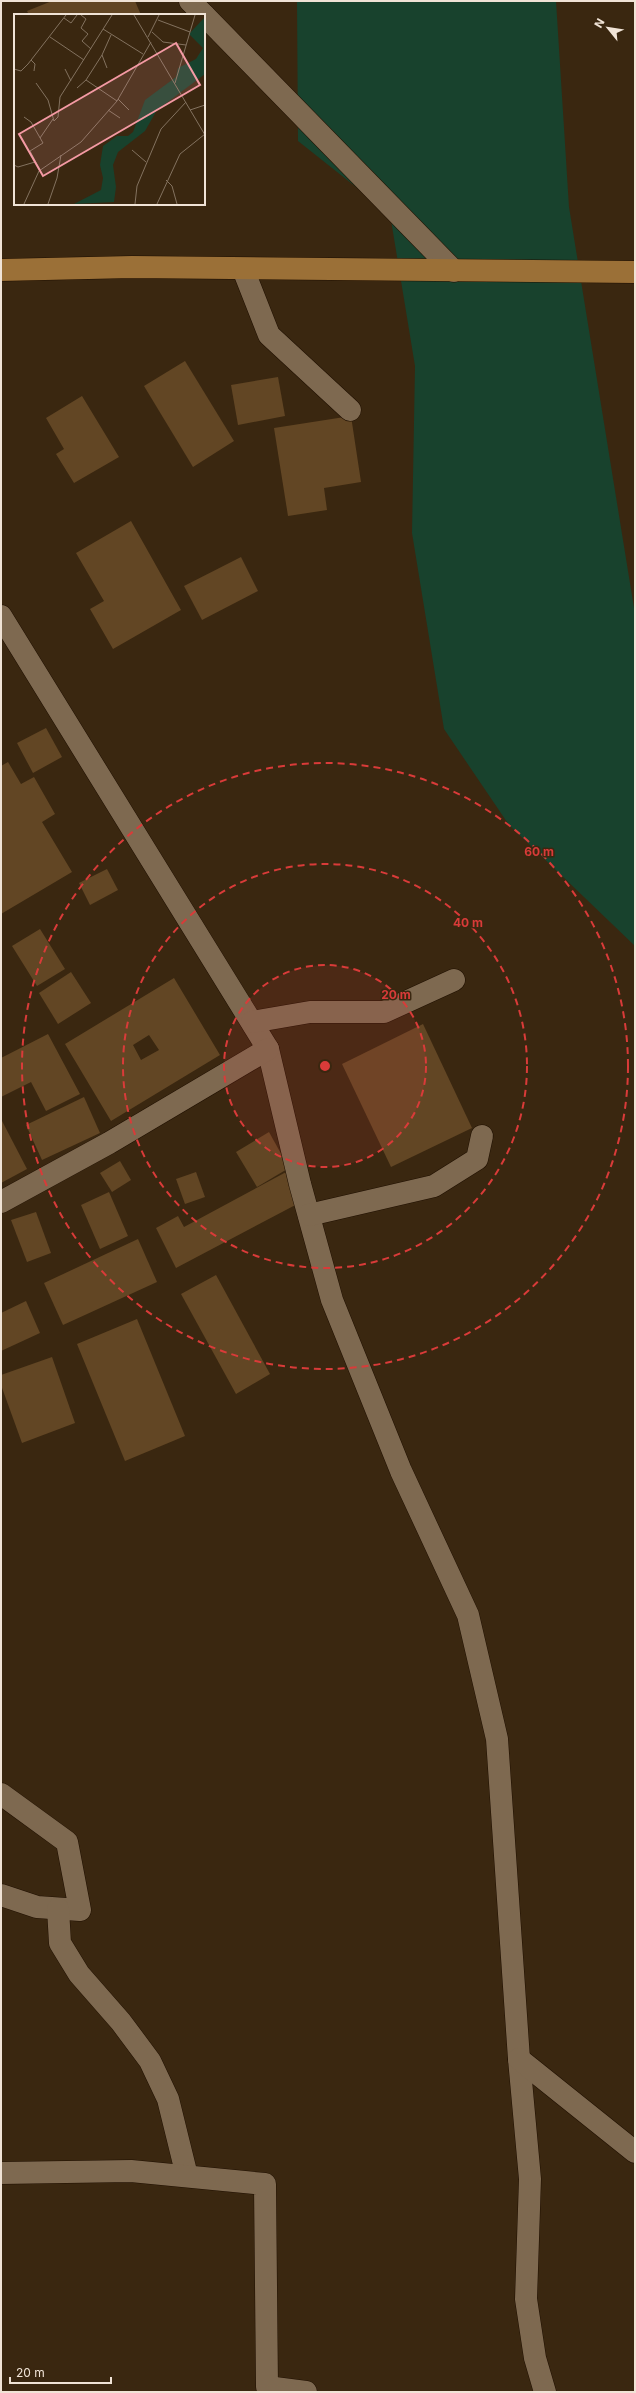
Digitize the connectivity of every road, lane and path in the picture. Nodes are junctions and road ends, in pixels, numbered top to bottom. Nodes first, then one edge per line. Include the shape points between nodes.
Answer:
1 (190, 1) edge
2 (203, 14) edge
3 (205, 16) edge
4 (243, 268) junction
5 (1, 270) edge
6 (454, 271) junction
7 (635, 272) edge
8 (350, 410) dead end
9 (1, 616) edge
10 (454, 980) dead end
11 (252, 1022) junction
12 (268, 1049) junction
13 (482, 1136) dead end
14 (1, 1202) edge
15 (309, 1215) junction
16 (1, 1794) edge
17 (1, 1895) edge
18 (58, 1909) junction
19 (518, 2060) junction
20 (635, 2152) edge
21 (1, 2173) edge
22 (187, 2176) junction
23 (306, 2392) edge
24 (545, 2392) edge

1 - 2 street
3 - 6 street
4 - 5 main road
4 - 6 main road
4 - 8 street via 269,335
6 - 7 main road
9 - 11 street
10 - 11 street via 384,1012 310,1012
11 - 12 street
12 - 14 street via 122,1135
12 - 15 street
13 - 15 street via 477,1159 434,1186
15 - 19 street via 332,1300 401,1471 468,1614 497,1739
16 - 18 street via 67,1842 80,1910
17 - 18 street via 37,1907
18 - 22 street via 60,1943 79,1974 122,2022 150,2061 168,2099
19 - 20 street
19 - 24 street via 530,2179 526,2299 535,2358
21 - 22 street via 131,2171
22 - 23 street via 265,2184 267,2387

